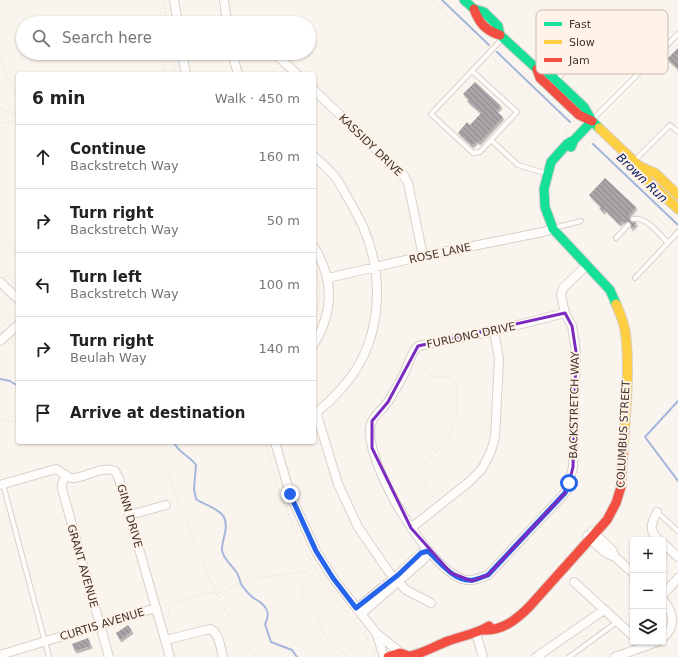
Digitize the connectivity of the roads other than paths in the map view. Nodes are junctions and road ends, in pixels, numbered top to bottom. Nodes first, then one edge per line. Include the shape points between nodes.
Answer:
1 (174, 0) edge
2 (224, 0) edge
3 (464, 0) edge
4 (177, 16) edge
5 (226, 16) edge
6 (678, 34) edge
7 (502, 36) junction
8 (668, 44) edge
9 (183, 60) edge
10 (234, 60) edge
11 (282, 60) edge
12 (536, 68) edge
13 (472, 71) junction
14 (186, 72) edge
15 (237, 72) edge
16 (295, 72) edge
17 (539, 74) edge
18 (548, 74) edge
19 (562, 74) edge
20 (638, 74) edge
21 (555, 80) junction
22 (316, 92) edge
23 (592, 121) junction
24 (678, 132) edge
25 (491, 140) junction
26 (316, 158) edge
27 (636, 164) junction
28 (548, 174) junction
29 (678, 195) edge
30 (678, 209) edge
31 (633, 219) dead end
32 (581, 221) dead end
33 (628, 225) dead end
34 (553, 229) junction
35 (677, 234) edge
36 (616, 238) dead end
37 (668, 243) junction
38 (316, 250) edge
39 (423, 256) junction
40 (587, 265) junction
41 (374, 268) junction
42 (328, 278) junction
43 (635, 278) dead end
44 (0, 282) edge
45 (16, 297) edge
46 (565, 313) junction
47 (16, 327) edge
48 (494, 331) junction
49 (316, 340) edge
50 (0, 341) edge
51 (316, 412) edge
52 (316, 416) edge
53 (276, 444) edge
54 (66, 475) junction
55 (2, 485) edge
56 (166, 506) dead end
57 (657, 512) joint
58 (130, 516) junction
59 (410, 528) junction
60 (678, 531) edge
61 (591, 535) junction
62 (656, 537) edge
63 (666, 546) edge
64 (428, 551) junction
65 (678, 557) edge
66 (630, 570) edge
67 (678, 578) edge
68 (396, 579) junction
69 (574, 582) dead end
70 (666, 592) edge
71 (431, 603) dead end
72 (666, 604) edge
73 (156, 608) junction
74 (604, 610) junction
75 (359, 612) junction
76 (618, 622) junction
77 (100, 625) junction
78 (477, 632) junction
79 (630, 633) edge
80 (377, 634) junction
81 (666, 636) edge
82 (166, 640) junction
83 (45, 642) junction
84 (640, 645) edge
85 (436, 648) junction
86 (400, 652) junction
87 (0, 655) edge
88 (49, 657) edge
89 (109, 657) edge
90 (170, 657) edge
91 (223, 657) edge
92 (384, 657) edge
93 (388, 657) edge
94 (411, 657) edge
95 (428, 657) edge
96 (477, 657) edge
97 (482, 657) edge
98 (536, 657) edge
99 (569, 657) edge
100 (618, 657) edge

1 - 4 street
2 - 5 street
3 - 7 street via 474,9 484,12 498,26
6 - 8 lane
7 - 12 street
7 - 13 lane
9 - 14 street
10 - 15 street
11 - 16 street
13 - 25 lane via 517,112
13 - 25 lane via 431,114 473,153 480,152
17 - 23 street via 579,115
18 - 21 street
19 - 21 lane
20 - 23 lane
21 - 23 street via 584,108
22 - 39 street, KASSIDY DRIVE via 408,182
23 - 27 street
23 - 28 street
24 - 27 lane via 670,125
25 - 28 lane via 518,165
26 - 41 street via 342,187 364,228
27 - 29 street via 655,173
27 - 30 street via 648,181
28 - 34 street, COLUMBUS STREET via 544,189
31 - 37 lane via 644,220
32 - 34 lane
33 - 36 lane
34 - 39 street, ROSE LANE
34 - 40 street, COLUMBUS STREET
35 - 37 lane
37 - 43 lane
38 - 42 street
39 - 41 street, ROSE LANE
40 - 46 street, BACKSTRETCH WAY via 563,288 561,300
40 - 61 street, COLUMBUS STREET via 598,277 599,285 613,312 620,342 614,488 611,500
41 - 42 street, ROSE LANE
41 - 51 street via 378,301 371,339 349,380 334,398
42 - 49 street via 330,294 326,316
44 - 45 street
46 - 48 street, FURLONG DRIVE
46 - 64 street, BACKSTRETCH WAY via 572,326 576,352 573,467 565,493 488,575 472,581 462,579 451,573
47 - 50 street
48 - 59 street via 500,359 496,437 491,451 482,469 469,482
48 - 59 street, FURLONG DRIVE via 418,346 388,402 372,421 369,435 372,448 383,477
52 - 68 street via 338,484 358,527
53 - 75 street via 290,494 313,545 333,578
54 - 55 street, GINN DRIVE via 56,470
54 - 58 street, GINN DRIVE via 74,478 107,470 115,471
54 - 77 street, GRANT AVENUE via 62,490
55 - 83 lane
56 - 58 street
57 - 60 lane
57 - 62 street via 652,523
58 - 73 street, GINN DRIVE
59 - 64 street, FURLONG DRIVE
61 - 66 street via 610,556 615,557
61 - 78 street, COLUMBUS STREET via 526,601 514,611
63 - 65 street
64 - 68 street via 421,553
67 - 70 street
68 - 71 street via 406,590
68 - 75 street
69 - 74 street
72 - 81 street via 671,610 673,620
73 - 77 street, CURTIS AVENUE
73 - 82 street, CURTIS AVENUE
74 - 76 street
74 - 98 street
75 - 80 street
76 - 79 street
76 - 99 lane
77 - 83 street, CURTIS AVENUE
77 - 89 street, GRANT AVENUE
78 - 85 street, COLUMBUS STREET
78 - 96 street
78 - 97 street
80 - 86 street
80 - 92 street
82 - 90 street, CURTIS AVENUE
82 - 91 street via 214,630
83 - 87 street, CURTIS AVENUE
83 - 88 lane
84 - 100 street
85 - 94 street, COLUMBUS STREET
85 - 95 street, COLUMBUS STREET
86 - 93 street
86 - 94 street, COLUMBUS STREET

